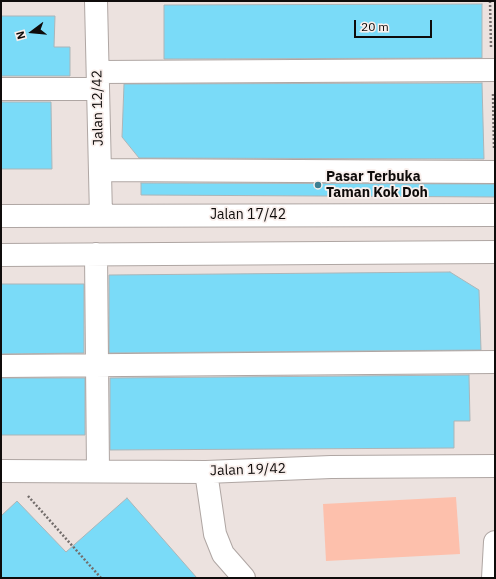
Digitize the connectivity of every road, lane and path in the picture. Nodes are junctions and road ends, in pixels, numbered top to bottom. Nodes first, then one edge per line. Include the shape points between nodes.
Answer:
1 (96, 1) edge
2 (495, 70) edge
3 (98, 80) junction
4 (1, 89) edge
5 (100, 170) junction
6 (495, 172) edge
7 (495, 215) edge
8 (1, 216) edge
9 (100, 216) junction
10 (495, 252) edge
11 (96, 254) junction
12 (1, 255) edge
13 (495, 362) edge
14 (97, 365) junction
15 (1, 366) edge
16 (495, 466) edge
17 (1, 471) edge
18 (98, 471) junction
19 (206, 472) junction
20 (28, 495) dead end
21 (495, 542) edge
22 (101, 578) edge
23 (244, 578) edge
24 (493, 578) edge

1 - 3 street, Jalan 12/42
2 - 3 street
3 - 4 street
3 - 5 street, Jalan 12/42
5 - 6 street
5 - 9 street, Jalan 12/42
7 - 9 street, Jalan 17/42
8 - 9 street, Jalan 17/42
10 - 11 street
11 - 12 street
11 - 14 street
13 - 14 street
14 - 15 street
14 - 18 street
16 - 19 street, Jalan 19/42 via 331,467
17 - 18 street, Jalan 19/42
18 - 19 street, Jalan 19/42
19 - 23 street via 215,534 223,554
20 - 22 path
21 - 24 street

